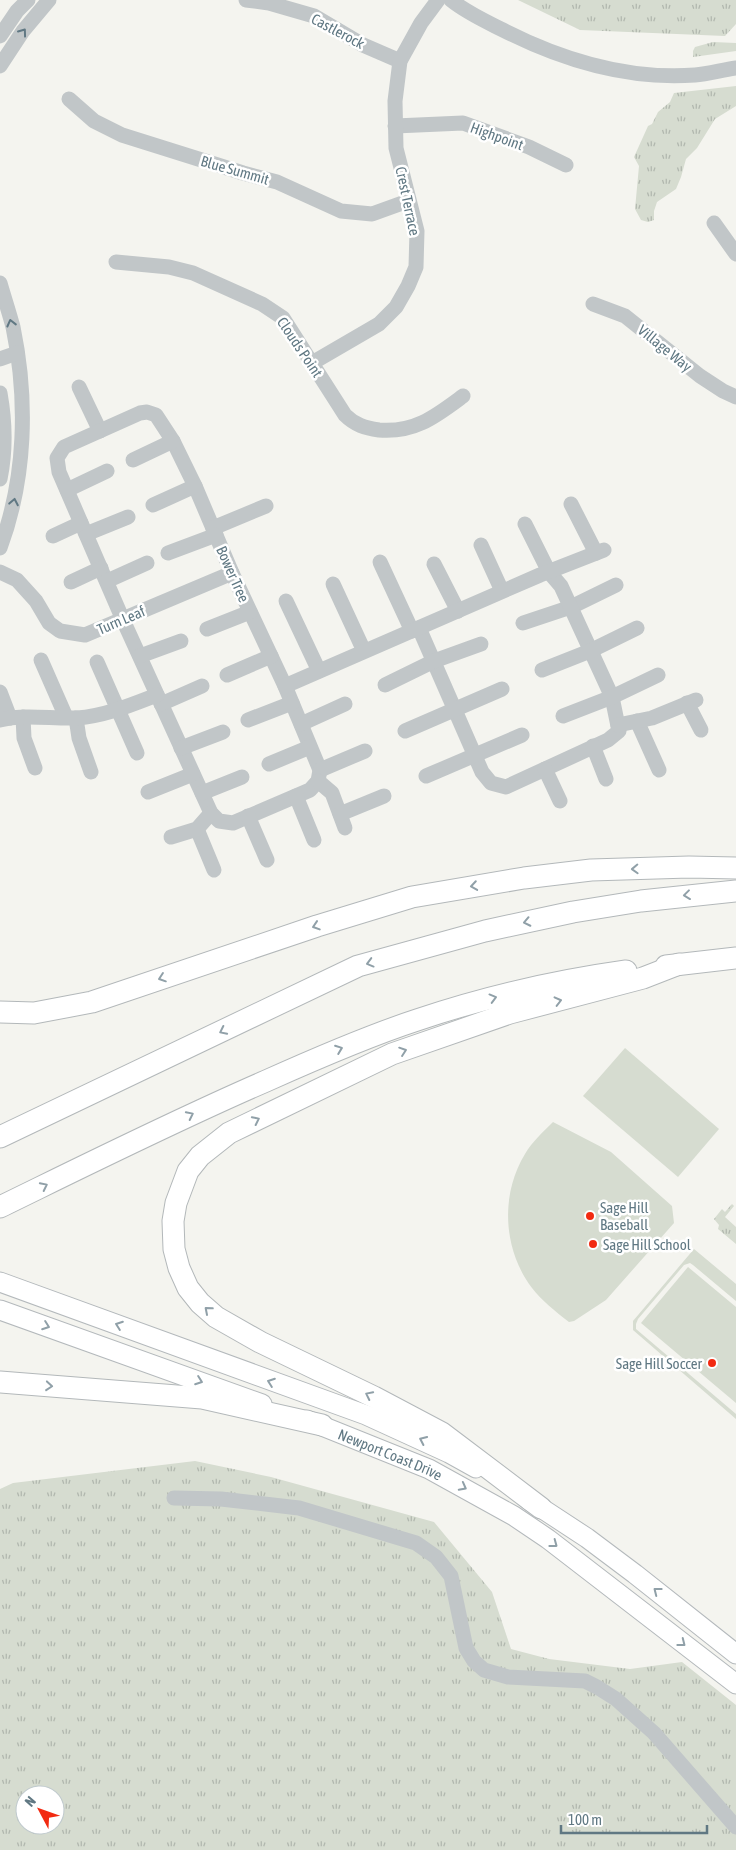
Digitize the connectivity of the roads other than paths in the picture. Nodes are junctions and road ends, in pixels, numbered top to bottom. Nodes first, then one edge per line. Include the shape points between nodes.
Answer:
1 (28, 0) edge
2 (49, 0) edge
3 (246, 0) edge
4 (438, 0) edge
5 (450, 0) edge
6 (0, 36) edge
7 (400, 61) junction
8 (0, 66) edge
9 (736, 68) edge
10 (69, 98) dead end
11 (395, 126) junction
12 (566, 165) dead end
13 (408, 201) junction
14 (714, 223) dead end
15 (736, 254) edge
16 (116, 262) dead end
17 (1, 292) edge
18 (593, 304) dead end
19 (17, 353) junction
20 (0, 359) edge
21 (312, 363) junction
22 (78, 387) dead end
23 (0, 393) edge
24 (463, 396) dead end
25 (736, 397) edge
26 (100, 431) junction
27 (173, 441) junction
28 (133, 460) dead end
29 (107, 471) dead end
30 (0, 479) edge
31 (195, 486) junction
32 (67, 490) junction
33 (571, 504) dead end
34 (153, 505) dead end
35 (266, 506) dead end
36 (128, 517) dead end
37 (525, 524) dead end
38 (84, 528) junction
39 (215, 532) junction
40 (53, 536) dead end
41 (481, 544) dead end
42 (0, 548) edge
43 (168, 553) dead end
44 (380, 562) dead end
45 (147, 563) dead end
46 (434, 564) dead end
47 (0, 572) edge
48 (549, 572) junction
49 (232, 573) junction
50 (104, 575) junction
51 (71, 582) dead end
52 (333, 584) dead end
53 (616, 585) dead end
54 (502, 592) junction
55 (286, 602) dead end
56 (571, 607) junction
57 (458, 611) junction
58 (250, 612) junction
59 (123, 620) junction
60 (522, 623) dead end
61 (637, 628) dead end
62 (207, 629) dead end
63 (415, 629) junction
64 (181, 641) dead end
65 (481, 644) dead end
66 (590, 651) junction
67 (364, 652) junction
68 (140, 656) junction
69 (270, 656) junction
70 (41, 660) dead end
71 (434, 661) junction
72 (97, 662) dead end
73 (542, 670) dead end
74 (319, 671) junction
75 (227, 675) dead end
76 (658, 675) dead end
77 (385, 685) dead end
78 (202, 686) dead end
79 (285, 686) junction
80 (502, 689) dead end
81 (0, 692) edge
82 (612, 697) junction
83 (159, 699) junction
84 (292, 703) junction
85 (345, 704) dead end
86 (455, 709) junction
87 (118, 710) junction
88 (563, 716) dead end
89 (71, 718) junction
90 (11, 719) edge
91 (248, 720) dead end
92 (637, 721) junction
93 (301, 724) junction
94 (619, 728) junction
95 (701, 730) dead end
96 (405, 731) dead end
97 (223, 732) dead end
98 (522, 735) dead end
99 (310, 746) junction
100 (593, 746) junction
101 (181, 748) junction
102 (365, 751) dead end
103 (137, 753) dead end
104 (475, 755) junction
105 (268, 764) dead end
106 (34, 768) dead end
107 (545, 769) junction
108 (659, 770) dead end
109 (91, 772) dead end
110 (193, 774) junction
111 (319, 776) junction
112 (426, 776) dead end
113 (242, 777) dead end
114 (606, 779) dead end
115 (148, 792) dead end
116 (202, 793) junction
117 (296, 796) junction
118 (384, 796) dead end
119 (560, 802) dead end
120 (211, 813) junction
121 (248, 816) junction
122 (196, 829) junction
123 (171, 837) dead end
124 (314, 840) dead end
125 (267, 860) dead end
126 (736, 868) edge
127 (214, 870) dead end
128 (736, 891) edge
129 (736, 958) edge
130 (679, 964) junction
131 (0, 1012) edge
132 (0, 1138) edge
133 (0, 1207) edge
134 (0, 1282) edge
135 (0, 1310) edge
136 (0, 1382) edge
137 (322, 1425) junction
138 (174, 1498) dead end
139 (541, 1508) junction
140 (736, 1654) edge
141 (736, 1684) edge
142 (736, 1826) edge

1 - 6 street
8 -> 2 street
3 - 7 street, Castlerock via 314,16 364,45
4 - 7 street, Crest Terrace
5 - 9 street via 472,15 534,46 588,65 657,75 695,75
7 - 11 street, Crest Terrace
10 - 13 street, Blue Summit via 94,121 122,136 277,182 341,211 372,214
11 - 12 street, Highpoint via 464,123 530,147
11 - 13 street, Crest Terrace via 396,148
13 - 21 street, Crest Terrace via 416,231 416,267 396,307 379,324
14 - 15 street
16 - 21 street, Clouds Point via 169,267 193,273 262,304 282,318
19 -> 17 street
18 - 25 street, Village Way via 625,316 700,376
19 - 20 street
42 -> 19 street via 10,523 24,427
21 - 24 street, Clouds Point via 345,415 368,428 393,431 412,428
22 - 26 street
23 - 30 street via 4,430
26 - 27 street, Bower Tree via 147,412 156,415
26 - 32 street via 64,447 58,458 59,472
27 - 28 street
27 - 31 street, Bower Tree
29 - 32 street
31 - 34 street
31 - 39 street, Bower Tree
32 - 38 street
33 - 48 street via 600,552
35 - 39 street, Bower Tree
36 - 38 street
37 - 48 street
38 - 40 street
38 - 50 street
39 - 43 street, Bower Tree
39 - 49 street, Bower Tree
41 - 54 street
44 - 63 street
45 - 50 street
46 - 57 street
47 - 59 street, Turn Leaf via 17,580 36,601 49,623 60,631 85,635
48 - 54 street
48 - 56 street via 561,586
49 - 58 street, Bower Tree
49 - 59 street, Turn Leaf
50 - 51 street
50 - 59 street
52 - 67 street
53 - 56 street
54 - 57 street
55 - 74 street
56 - 60 street
56 - 66 street
57 - 63 street
58 - 62 street, Bower Tree
58 - 69 street, Bower Tree
59 - 68 street
61 - 66 street
63 - 67 street
63 - 71 street
64 - 68 street
65 - 71 street
66 - 73 street
66 - 82 street
67 - 74 street
68 - 83 street
69 - 75 street
69 - 79 street, Bower Tree
70 - 89 street
71 - 77 street
71 - 86 street
72 - 87 street
74 - 79 street
76 - 82 street
78 - 83 street
79 - 84 street, Bower Tree
80 - 86 street
81 - 90 street
82 - 88 street
82 - 94 street
83 - 87 street
83 - 101 street
84 - 91 street
84 - 93 street, Bower Tree
85 - 93 street
86 - 96 street
86 - 104 street
87 - 89 street
87 - 103 street
89 - 90 street
89 - 109 street
90 - 106 street via 24,738
92 - 94 street
92 - 95 street via 691,701
92 - 108 street
93 - 99 street, Bower Tree
94 - 100 street via 608,740
97 - 101 street
98 - 104 street
99 - 105 street
99 - 111 street, Bower Tree
100 - 107 street
100 - 114 street
101 - 110 street
102 - 111 street
104 - 107 street via 491,783 506,787
104 - 112 street
107 - 119 street
110 - 115 street
110 - 116 street
111 - 117 street via 310,790
111 - 118 street, Bower Tree via 332,793 343,821
113 - 116 street
116 - 120 street
117 - 121 street
117 - 124 street
120 - 121 street via 219,821 232,822
120 - 122 street
121 - 125 street
122 - 123 street
122 - 127 street
126 -> 131 highway via 591,870 412,897 92,1002 34,1014
128 -> 132 highway via 573,912 485,931 358,966
129 - 130 highway
133 -> 130 highway via 209,1106 334,1051 416,1020 536,986
139 -> 130 highway via 442,1433 216,1317 188,1288 179,1268 174,1248 176,1203 188,1171 200,1156 229,1133 392,1054 510,1013 643,978
139 -> 134 main road, Newport Coast Drive via 449,1453 406,1432
135 -> 137 main road, Newport Coast Drive
136 -> 137 highway via 202,1398
137 -> 141 main road, Newport Coast Drive via 430,1468 514,1516
138 - 142 street via 221,1499 299,1508 416,1544 436,1558 451,1576 466,1648 484,1670 508,1678 585,1681 597,1687 616,1699 654,1733
140 -> 139 main road, Newport Coast Drive via 587,1538

